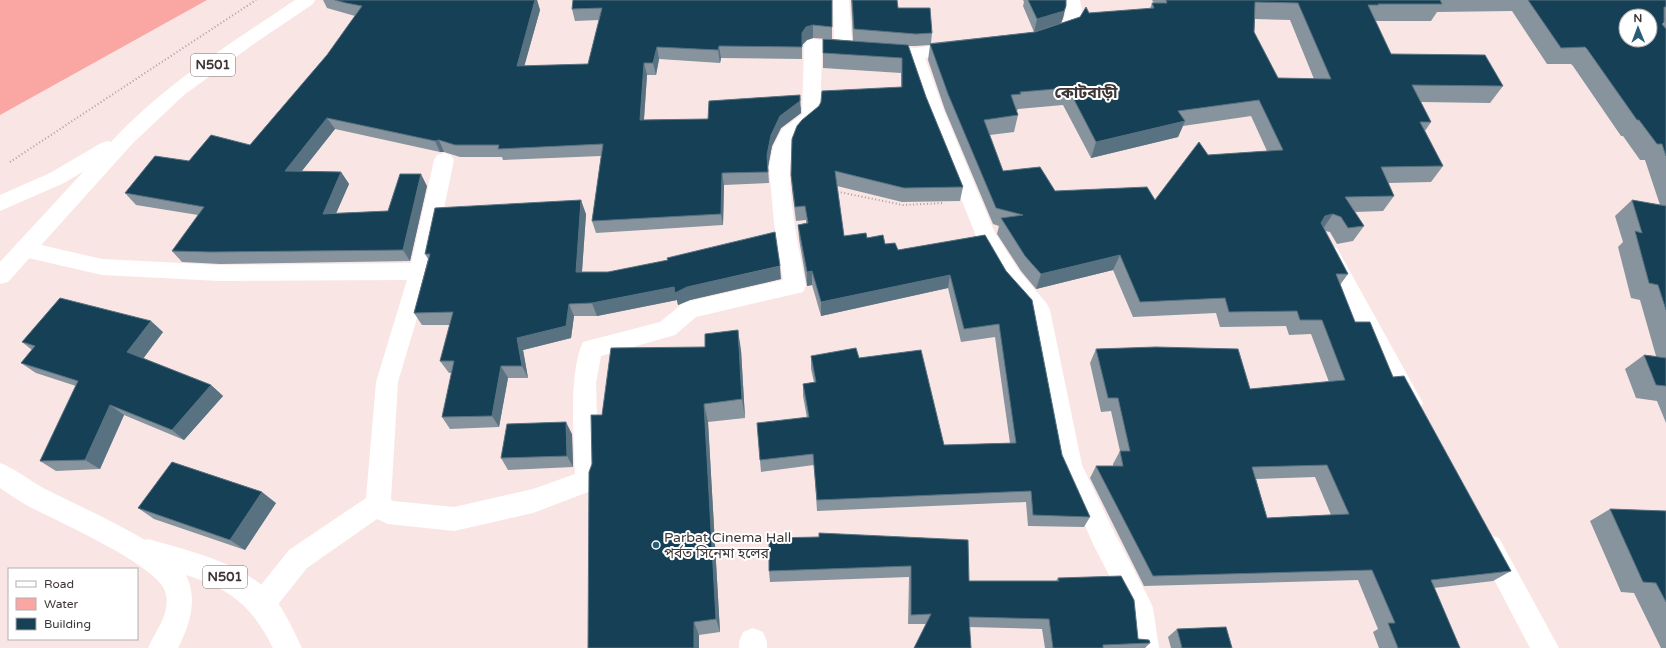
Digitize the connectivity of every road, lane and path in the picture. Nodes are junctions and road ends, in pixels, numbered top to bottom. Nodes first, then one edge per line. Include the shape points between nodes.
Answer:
1 (256, 0) edge
2 (307, 0) edge
3 (841, 0) edge
4 (1072, 0) edge
5 (1038, 39) edge
6 (843, 47) junction
7 (976, 47) edge
8 (915, 54) junction
9 (126, 138) junction
10 (444, 160) dead end
11 (10, 162) dead end
12 (830, 191) edge
13 (972, 202) junction
14 (0, 203) edge
15 (1322, 239) edge
16 (24, 249) junction
17 (420, 271) junction
18 (0, 276) edge
19 (1420, 419) edge
20 (0, 474) edge
21 (378, 504) junction
22 (1480, 530) edge
23 (134, 546) junction
24 (262, 604) junction
25 (162, 648) edge
26 (288, 648) edge
27 (1145, 648) edge
28 (1545, 648) edge

1 - 11 path
2 - 9 main road, N501 via 178,91
3 - 6 main road
4 - 5 main road via 1074,18 1069,28
6 - 8 main road
6 - 21 main road via 813,45 811,117 789,134 783,147 779,167 784,223 795,286 690,310 666,329 591,349 585,382 587,481 533,501 454,519 388,512
7 - 8 main road
8 - 13 main road
9 - 14 main road, N501 via 57,178
9 - 16 main road, N501
10 - 17 main road
12 - 13 path via 903,205
13 - 27 main road via 990,242 1012,278 1039,310 1070,466 1140,608
15 - 19 main road
16 - 17 main road via 102,267 220,273
16 - 18 main road, N501
17 - 21 main road via 387,382
20 - 23 main road, N501 via 34,496
21 - 24 main road via 298,559
22 - 28 main road
23 - 24 main road, N501 via 214,572 238,584
23 - 25 main road, N501 via 160,565 176,584 179,602 176,623
24 - 26 main road, N501

